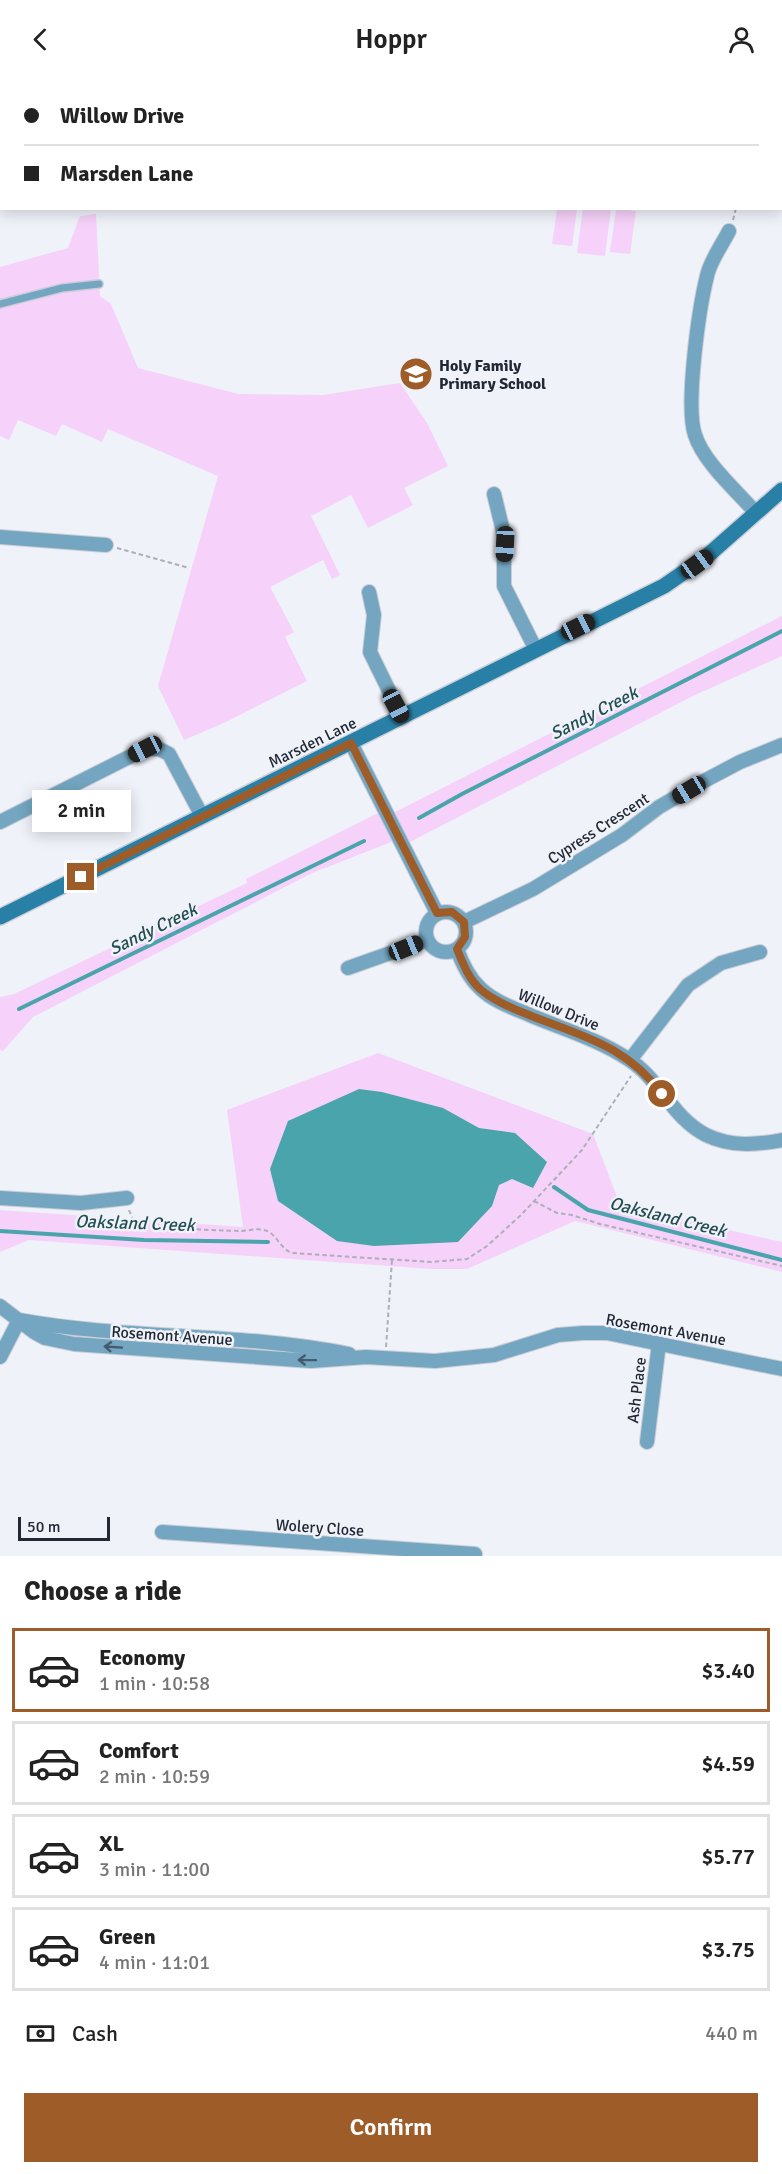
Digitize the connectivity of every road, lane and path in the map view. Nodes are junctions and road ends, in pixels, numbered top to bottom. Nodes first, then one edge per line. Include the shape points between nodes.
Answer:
1 (729, 231) dead end
2 (99, 284) dead end
3 (0, 304) edge
4 (782, 490) edge
5 (494, 494) dead end
6 (756, 513) junction
7 (0, 537) edge
8 (106, 545) joint
9 (189, 568) dead end
10 (369, 592) dead end
11 (536, 648) junction
12 (402, 717) junction
13 (351, 743) junction
14 (782, 745) edge
15 (202, 816) junction
16 (0, 822) edge
17 (437, 913) junction
18 (0, 917) edge
19 (464, 922) junction
20 (427, 940) junction
21 (457, 949) junction
22 (760, 952) dead end
23 (348, 968) dead end
24 (634, 1063) junction
25 (782, 1140) edge
26 (0, 1198) edge
27 (127, 1198) joint
28 (534, 1201) junction
29 (392, 1260) junction
30 (782, 1266) edge
31 (0, 1306) edge
32 (19, 1320) junction
33 (659, 1343) junction
34 (0, 1357) edge
35 (385, 1359) junction
36 (782, 1369) edge
37 (647, 1442) dead end
38 (162, 1532) dead end
39 (329, 1550) edge
40 (475, 1554) dead end

1 - 6 street via 707,274 690,410 694,435 707,458
2 - 3 lane via 62,288
4 - 6 main road, Marsden Lane
5 - 11 street via 504,535 504,586
6 - 11 main road, Marsden Lane via 706,557 664,586
7 - 8 street
8 - 9 path
10 - 12 street via 374,615 370,652
11 - 12 main road, Marsden Lane
12 - 13 main road, Marsden Lane
13 - 15 main road, Marsden Lane
13 - 17 street
14 - 19 street, Cypress Crescent via 704,781 532,889
15 - 16 street via 169,753 145,749
15 - 18 main road, Marsden Lane
17 - 19 street via 452,912
17 - 20 street via 426,924
19 - 21 street via 465,937
20 - 21 street via 440,951
20 - 23 street
21 - 24 street, Willow Drive via 473,981 492,998 609,1047
22 - 24 street via 721,963 688,985
24 - 25 street, Willow Drive via 678,1115 708,1136 748,1146
24 - 28 path via 582,1150
26 - 27 street via 81,1203
27 - 29 path via 132,1220 148,1224 264,1230 292,1253
28 - 29 path via 487,1246 466,1258 431,1262
28 - 30 path via 557,1213
29 - 35 path
31 - 32 street, Rosemont Avenue
32 - 34 street
32 - 35 street, Rosemont Avenue via 78,1329 311,1346
33 - 35 street, Rosemont Avenue via 607,1333 583,1333 558,1335 494,1355 464,1359
33 - 36 street, Rosemont Avenue
33 - 37 street, Ash Place
38 - 39 street, Wolery Close
39 - 40 street, Wolery Close

